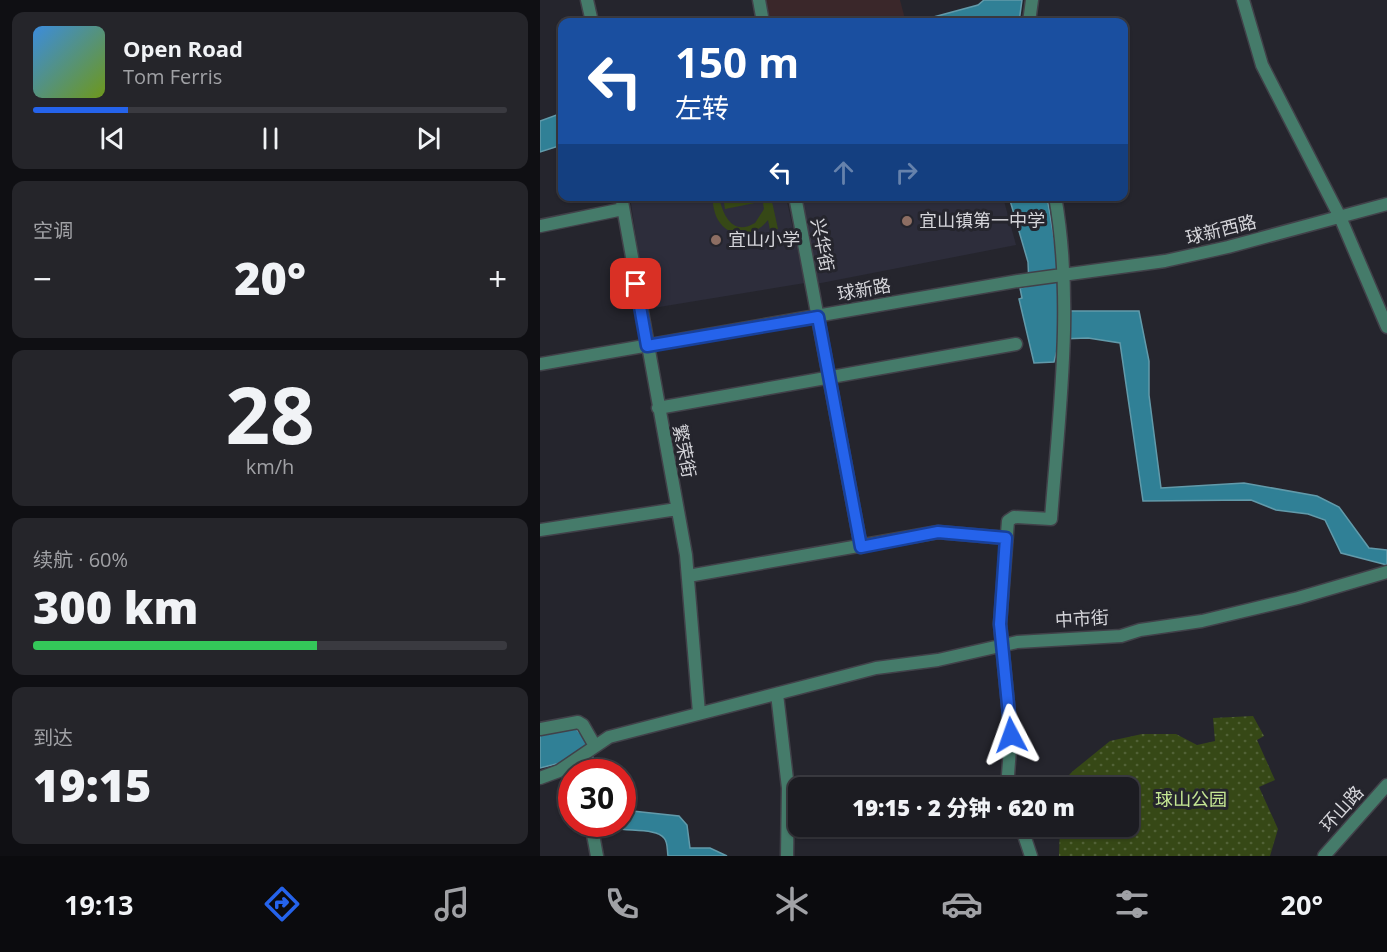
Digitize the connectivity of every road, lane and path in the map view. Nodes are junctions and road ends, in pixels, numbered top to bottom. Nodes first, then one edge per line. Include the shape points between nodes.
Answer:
1 (587, 0) edge
2 (759, 0) edge
3 (1032, 0) edge
4 (1243, 0) edge
5 (591, 18) edge
6 (762, 18) edge
7 (1030, 18) edge
8 (796, 201) edge
9 (1055, 201) edge
10 (622, 203) edge
11 (1387, 204) edge
12 (1340, 217) junction
13 (540, 226) edge
14 (1062, 275) junction
15 (1018, 281) joint
16 (818, 317) junction
17 (1387, 327) edge
18 (1016, 344) dead end
19 (647, 346) junction
20 (540, 364) edge
21 (829, 377) junction
22 (658, 408) junction
23 (677, 508) junction
24 (540, 530) edge
25 (1006, 538) junction
26 (861, 547) junction
27 (1387, 572) edge
28 (688, 576) junction
29 (1003, 644) junction
30 (777, 694) junction
31 (699, 713) junction
32 (540, 729) edge
33 (594, 747) junction
34 (581, 759) edge
35 (558, 772) edge
36 (1008, 777) edge
37 (540, 778) edge
38 (1387, 785) edge
39 (593, 837) edge
40 (1024, 837) edge
41 (597, 856) edge
42 (788, 856) edge
43 (1031, 856) edge
44 (1323, 856) edge

1 - 5 street
2 - 6 street
3 - 7 street
4 - 12 street via 1266,74
8 - 16 street, 兴华街
9 - 14 street
10 - 13 street
10 - 19 street, 繁荣街
11 - 12 street, 球新西路
12 - 14 street, 球新西路 via 1198,255
12 - 17 street
14 - 15 street, 球新西路
14 - 25 street via 1064,308 1051,519 1014,517 1008,521
15 - 16 street, 球新路
16 - 19 street, 球新路
16 - 21 street, 兴华街
18 - 21 street
19 - 20 street, 球新路
19 - 22 street, 繁荣街
21 - 22 street
21 - 26 street, 兴华街
22 - 23 street, 繁荣街
23 - 24 street
23 - 28 street, 繁荣街
25 - 26 street via 938,532
25 - 29 street via 1001,608
26 - 28 street
27 - 29 street, 中市街 via 1202,621 1121,636
28 - 31 street, 繁荣街
29 - 30 street, 中市街 via 938,660 876,668
29 - 36 street via 1011,735
30 - 31 street, 中市街
30 - 42 street via 788,788
31 - 33 street, 中市街 via 609,737
32 - 33 street via 578,722
33 - 34 street, 中市街
35 - 37 street, 中市街
38 - 44 street, 环山路
39 - 41 street
40 - 43 street

